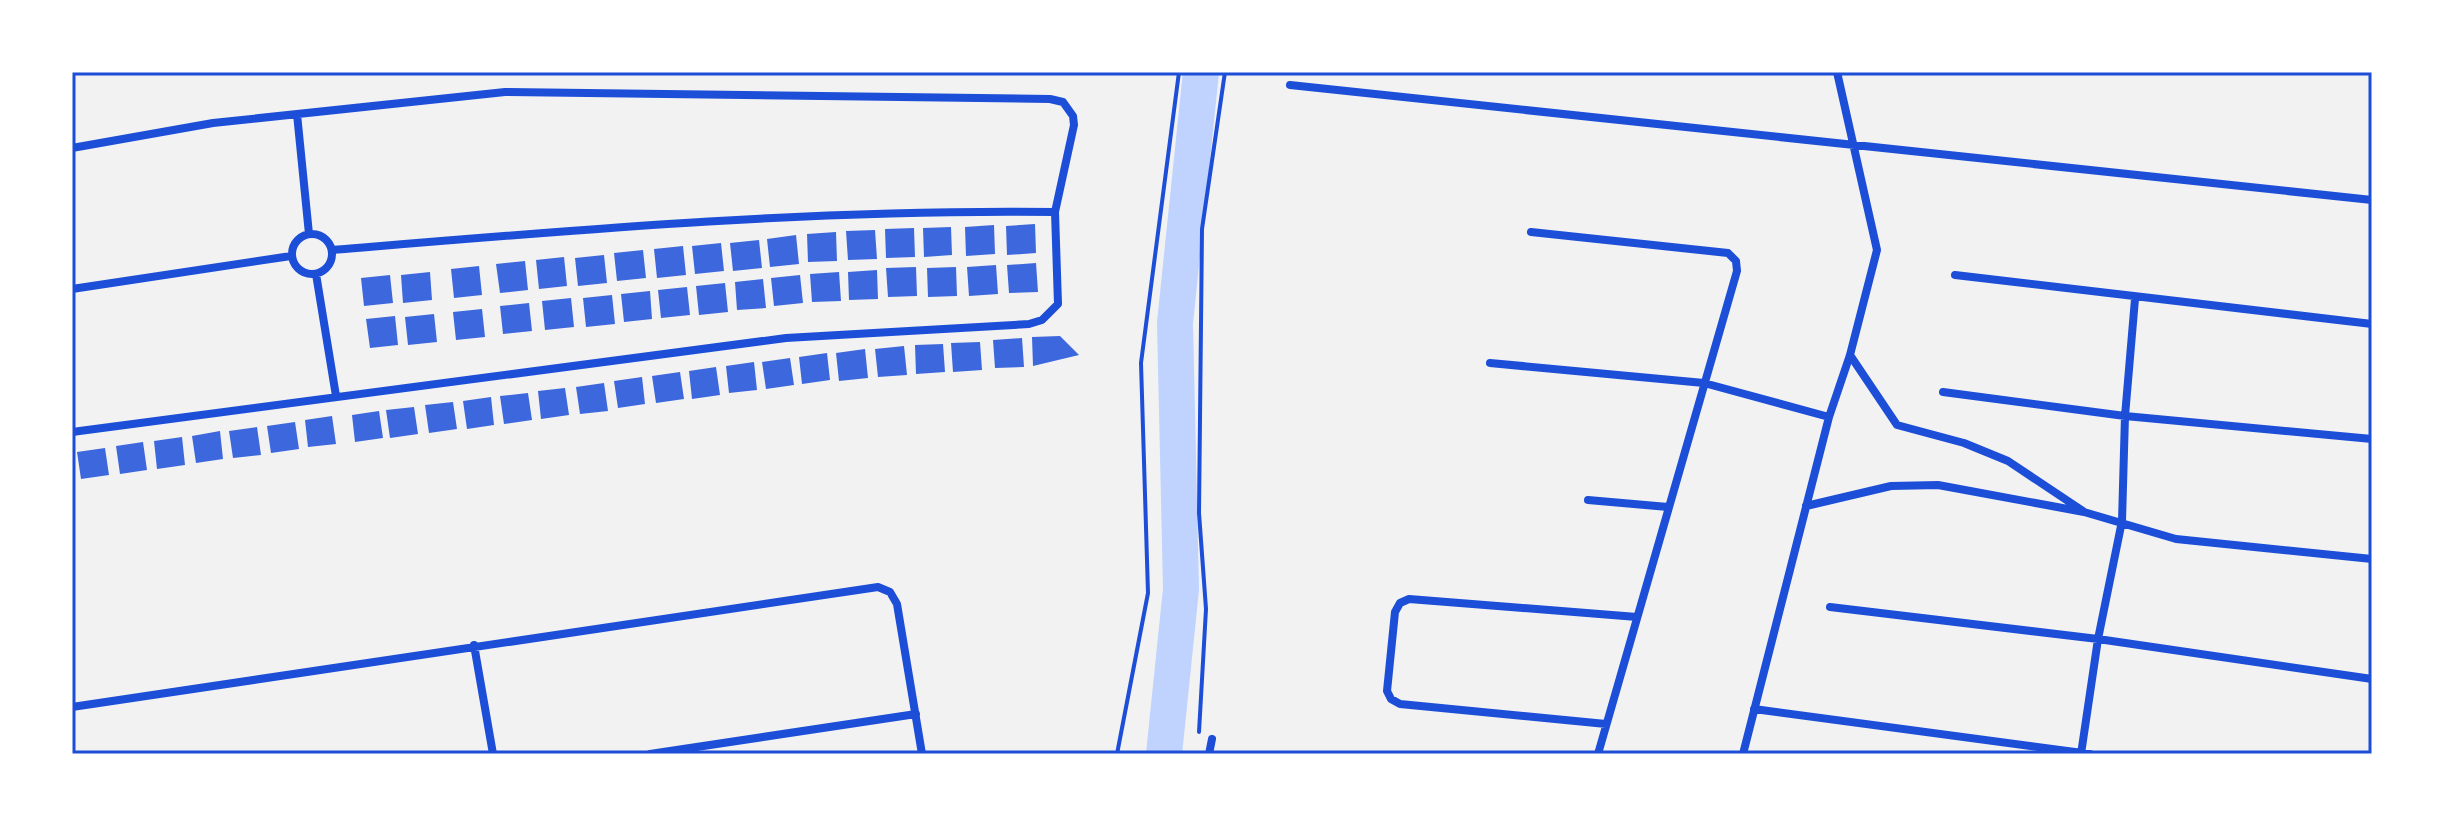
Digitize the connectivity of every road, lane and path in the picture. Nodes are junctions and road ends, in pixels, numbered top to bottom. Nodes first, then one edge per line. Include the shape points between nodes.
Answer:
1 (1179, 72) edge
2 (1225, 72) edge
3 (1837, 72) edge
4 (1290, 85) dead end
5 (297, 114) junction
6 (1852, 146) junction
7 (72, 148) edge
8 (2372, 200) edge
9 (1055, 212) junction
10 (1531, 232) dead end
11 (309, 234) junction
12 (332, 250) junction
13 (291, 256) junction
14 (316, 274) junction
15 (1955, 275) dead end
16 (72, 289) edge
17 (2135, 299) junction
18 (2372, 324) edge
19 (1850, 355) junction
20 (1490, 363) dead end
21 (1704, 383) junction
22 (1943, 392) dead end
23 (336, 396) junction
24 (2125, 416) junction
25 (1829, 417) junction
26 (72, 432) edge
27 (2372, 439) edge
28 (1588, 500) dead end
29 (1806, 506) junction
30 (1668, 507) junction
31 (2084, 512) junction
32 (2122, 521) junction
33 (2372, 559) edge
34 (1830, 607) dead end
35 (1637, 617) junction
36 (2098, 639) junction
37 (474, 645) junction
38 (2372, 679) edge
39 (72, 707) edge
40 (1754, 709) junction
41 (916, 714) junction
42 (1606, 724) junction
43 (1212, 739) dead end
44 (1198, 745) dead end
45 (493, 754) edge
46 (650, 754) edge
47 (922, 754) edge
48 (1117, 754) edge
49 (1209, 754) edge
50 (1598, 754) edge
51 (1743, 754) edge
52 (2084, 754) edge

1 - 48 path via 1141,363 1148,593
2 - 44 path via 1202,229 1198,497 1206,609
3 - 6 street
4 - 6 street
5 - 7 street
5 - 9 street via 505,92 1050,99 1063,102 1074,125
5 - 11 street
6 - 8 street
6 - 19 street via 1877,250
9 - 12 street via 770,217
9 - 23 street via 1058,304 1042,320 1029,324 786,338
10 - 21 street via 1728,253 1737,271
11 - 12 street via 324,237
11 - 13 street via 296,242
12 - 14 street via 327,268
13 - 14 street via 303,273
13 - 16 street
14 - 23 street
15 - 17 street
17 - 18 street
17 - 24 street
19 - 25 street
19 - 31 street via 1897,425 2008,461
20 - 21 street
21 - 25 street
21 - 30 street
22 - 24 street
23 - 26 street
24 - 27 street
24 - 32 street
25 - 29 street
28 - 30 street
29 - 31 street via 1891,486 1938,485
29 - 40 street
30 - 35 street
31 - 32 street
32 - 33 street via 2176,539
32 - 36 street
34 - 36 street
35 - 42 street
35 - 42 street via 1409,599 1395,612 1387,691 1400,704
36 - 38 street
36 - 52 street
37 - 39 street
37 - 41 street via 878,587 890,592 897,604
37 - 45 street
40 - 51 street
40 - 52 street
41 - 46 street
41 - 47 street
42 - 50 street
43 - 49 street

